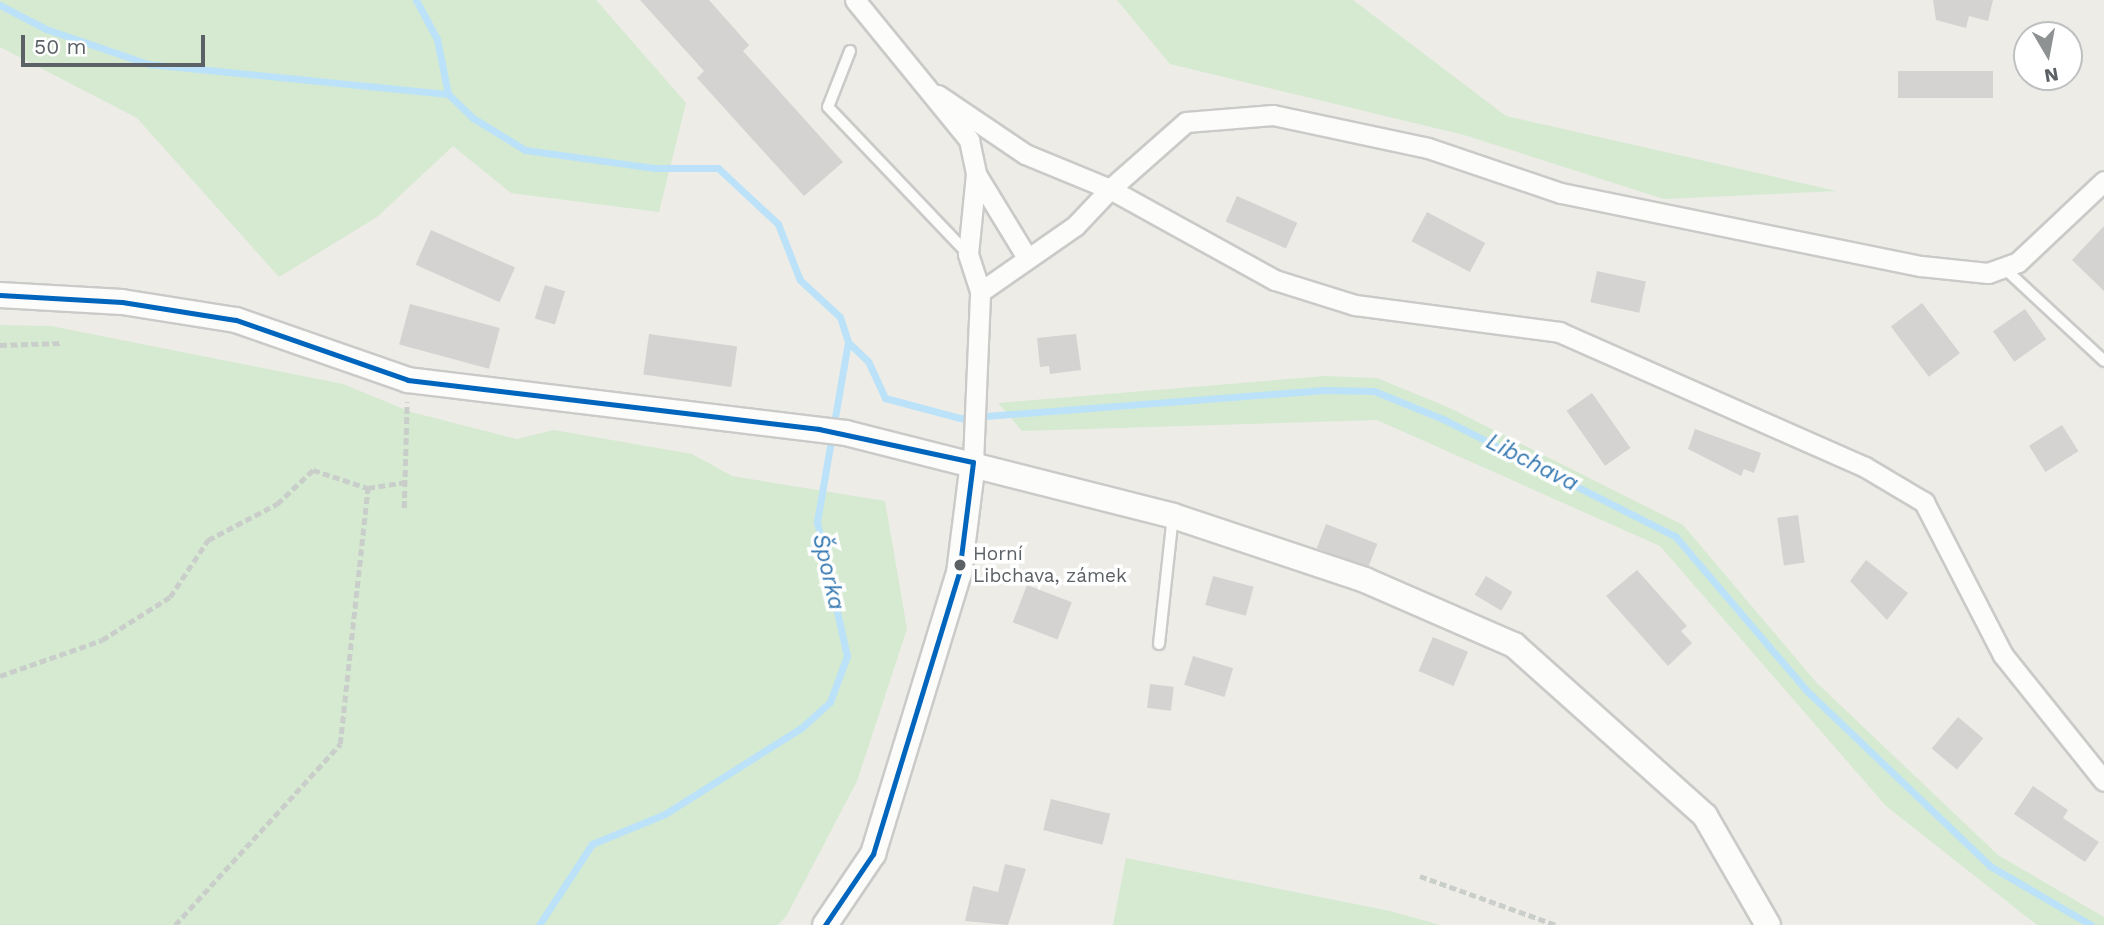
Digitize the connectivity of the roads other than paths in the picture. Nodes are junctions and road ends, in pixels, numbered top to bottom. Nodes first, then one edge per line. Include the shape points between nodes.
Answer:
1 (855, 0) edge
2 (850, 51) dead end
3 (938, 95) junction
4 (976, 174) junction
5 (2104, 181) edge
6 (1110, 189) junction
7 (968, 254) junction
8 (1026, 256) junction
9 (2003, 267) junction
10 (980, 292) junction
11 (0, 295) edge
12 (2104, 361) edge
13 (973, 462) junction
14 (1173, 516) junction
15 (1159, 644) dead end
16 (2104, 781) edge
17 (825, 925) edge
18 (1768, 925) edge

1 - 3 street
2 - 7 lane via 828,107
3 - 4 street via 968,140
3 - 6 street via 1025,155
4 - 7 street
4 - 8 street
5 - 9 street via 2018,261
6 - 8 street via 1075,226
6 - 9 street via 1186,122 1273,115 1427,148 1561,193 1715,226 1921,266 1988,273
6 - 16 street via 1275,280 1355,305 1559,332 1865,467 1924,502 2003,655
7 - 10 street
8 - 10 street
9 - 12 lane
10 - 13 street
11 - 13 street via 122,302 236,320 408,380 819,429
13 - 14 street
13 - 17 street via 959,573 873,854
14 - 15 lane
14 - 18 street via 1365,580 1514,645 1705,816

